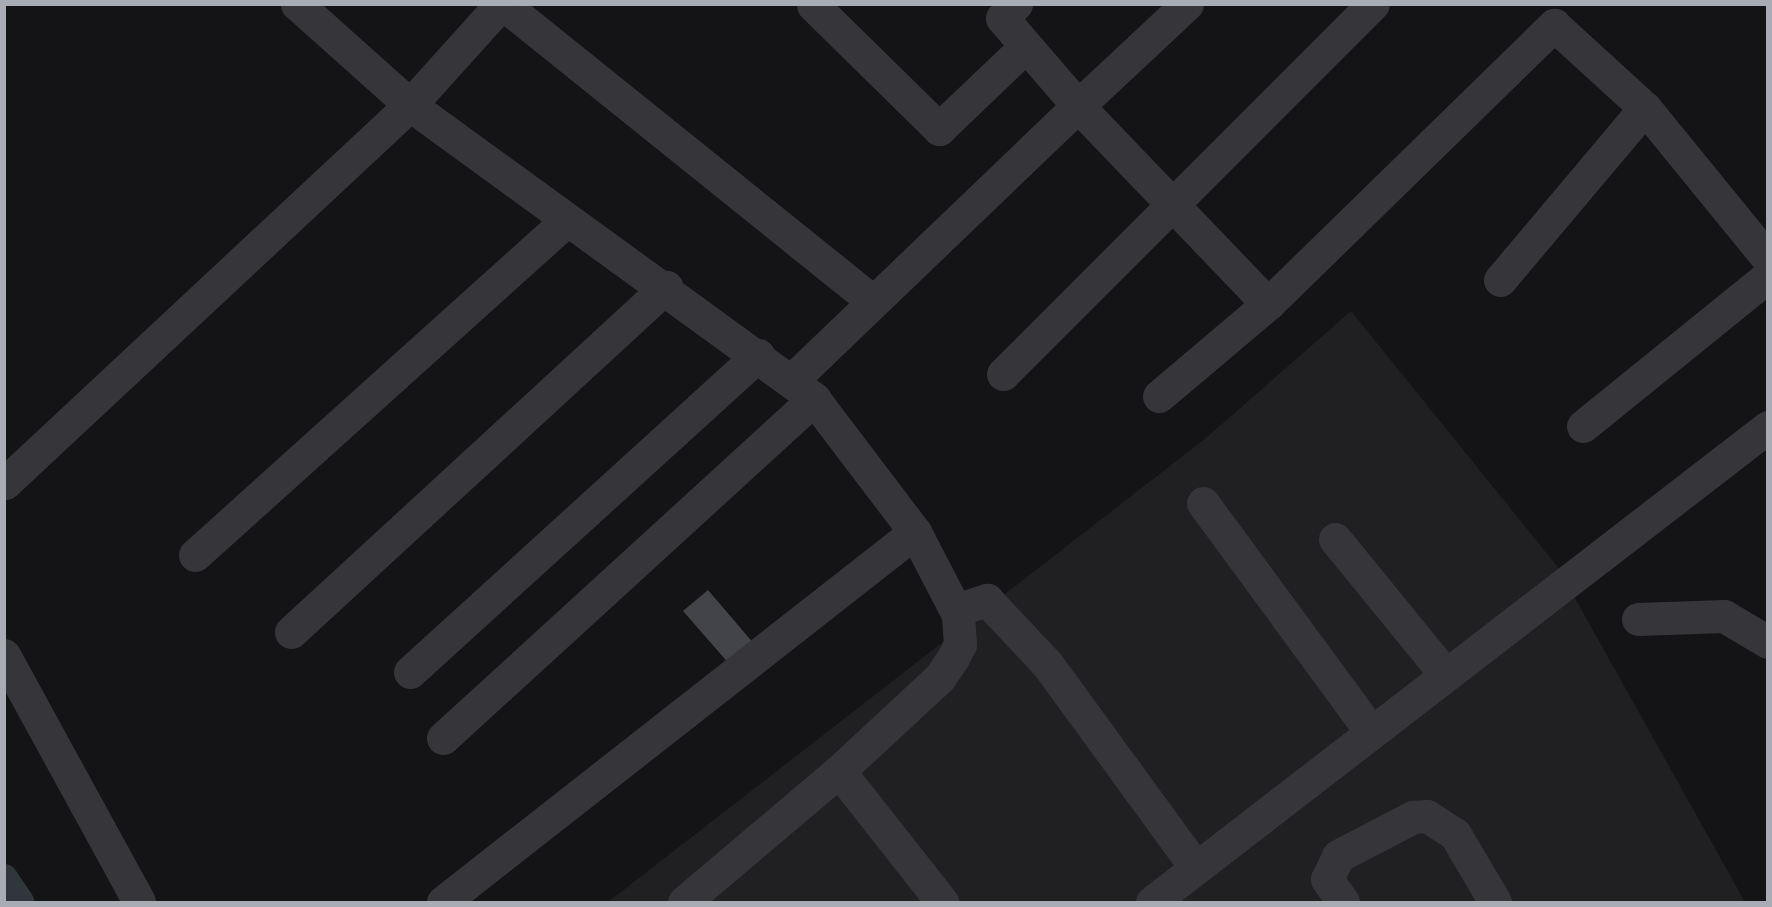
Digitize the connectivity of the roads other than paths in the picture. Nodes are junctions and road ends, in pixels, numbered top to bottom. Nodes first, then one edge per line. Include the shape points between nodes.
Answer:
1 (297, 4) edge
2 (502, 4) edge
3 (1186, 4) edge
4 (1373, 4) edge
5 (813, 5) edge
6 (1002, 9) edge
7 (1026, 46) junction
8 (410, 105) junction
9 (1078, 106) junction
10 (1645, 108) junction
11 (1177, 205) junction
12 (565, 222) junction
13 (1767, 259) edge
14 (1767, 276) edge
15 (1500, 280) dead end
16 (666, 287) junction
17 (871, 300) junction
18 (1268, 304) junction
19 (758, 355) junction
20 (1003, 374) dead end
21 (802, 390) junction
22 (1159, 396) dead end
23 (1583, 426) dead end
24 (1767, 427) edge
25 (4, 483) edge
26 (1203, 503) dead end
27 (915, 532) junction
28 (1335, 539) dead end
29 (195, 555) dead end
30 (956, 610) junction
31 (1638, 619) dead end
32 (291, 632) dead end
33 (1767, 642) edge
34 (4, 655) edge
35 (410, 672) dead end
36 (1445, 674) junction
37 (1371, 732) junction
38 (442, 738) dead end
39 (839, 771) junction
40 (1196, 868) junction
41 (140, 903) edge
42 (444, 903) edge
43 (684, 903) edge
44 (942, 903) edge
45 (1152, 903) edge
46 (1343, 903) edge
47 (1495, 903) edge

1 - 8 street
2 - 8 street
2 - 17 street
3 - 9 street
4 - 11 street
5 - 7 street via 939,129
6 - 7 street
7 - 9 street
8 - 12 street
8 - 25 street
9 - 11 street
9 - 17 street
10 - 13 street
10 - 15 street
10 - 18 street via 1554,25
11 - 18 street
11 - 20 street
12 - 16 street
12 - 29 street
14 - 23 street
16 - 19 street
16 - 32 street
17 - 21 street
18 - 22 street
19 - 21 street
19 - 35 street
21 - 27 street
21 - 38 street
24 - 36 street
26 - 37 street
27 - 30 street
27 - 42 street
28 - 36 street
30 - 39 street via 960,644 940,678
30 - 40 street via 987,600 1048,664
31 - 33 street via 1724,616
34 - 41 street
36 - 37 street
37 - 40 street
39 - 43 street
39 - 44 street
40 - 45 street
46 - 47 street via 1328,879 1338,856 1413,817 1427,816 1455,834

